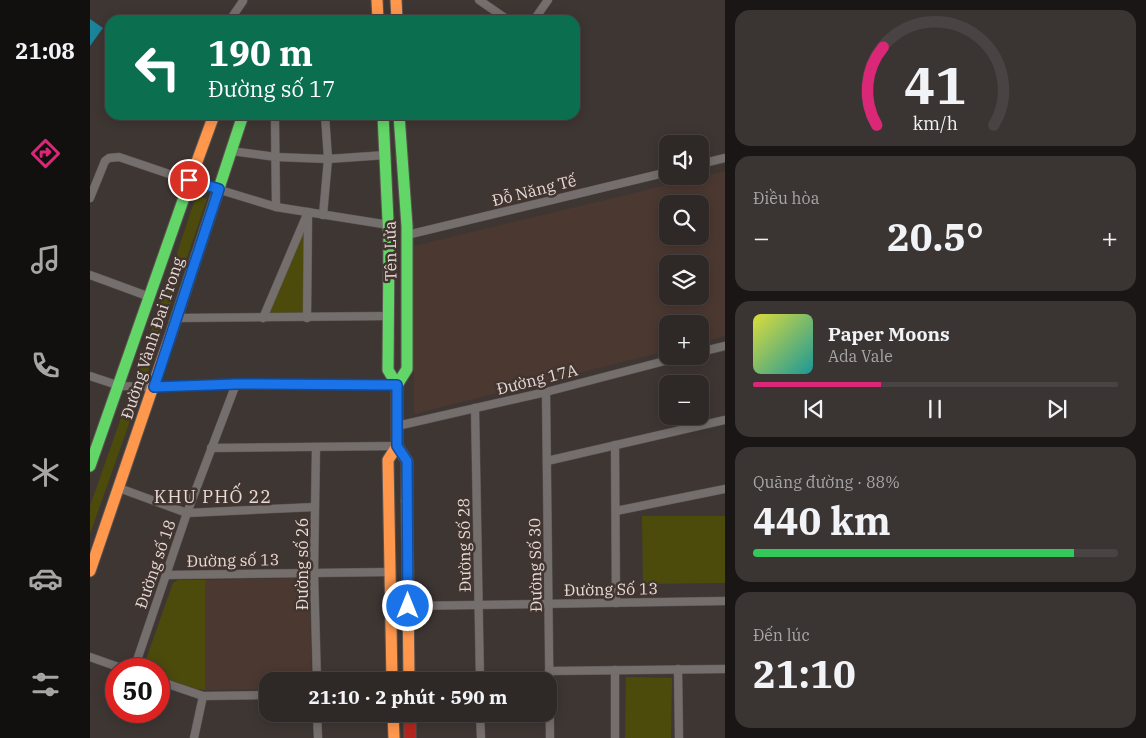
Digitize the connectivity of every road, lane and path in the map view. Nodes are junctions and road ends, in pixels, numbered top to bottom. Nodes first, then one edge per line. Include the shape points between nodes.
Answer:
1 (376, 0) edge
2 (396, 0) edge
3 (479, 0) edge
4 (548, 0) edge
5 (243, 1) edge
6 (233, 15) edge
7 (378, 15) edge
8 (397, 15) edge
9 (501, 15) edge
10 (538, 15) edge
11 (212, 120) edge
12 (241, 120) edge
13 (325, 120) edge
14 (384, 120) edge
15 (399, 120) edge
16 (275, 122) dead end
17 (231, 151) junction
18 (386, 155) junction
19 (276, 157) junction
20 (725, 158) edge
21 (328, 159) junction
22 (709, 162) edge
23 (659, 174) edge
24 (189, 180) junction
25 (219, 189) junction
26 (90, 198) edge
27 (276, 207) junction
28 (308, 212) junction
29 (323, 214) junction
30 (389, 225) junction
31 (407, 236) junction
32 (90, 275) edge
33 (150, 297) junction
34 (389, 316) junction
35 (176, 318) junction
36 (263, 318) junction
37 (307, 318) junction
38 (725, 346) edge
39 (709, 350) edge
40 (659, 363) edge
41 (90, 376) edge
42 (236, 384) junction
43 (397, 385) junction
44 (120, 386) junction
45 (154, 387) junction
46 (546, 392) junction
47 (475, 408) junction
48 (725, 420) edge
49 (397, 426) junction
50 (615, 445) junction
51 (316, 446) junction
52 (397, 446) junction
53 (212, 448) junction
54 (547, 461) junction
55 (90, 466) edge
56 (119, 488) junction
57 (725, 488) edge
58 (315, 507) junction
59 (616, 511) junction
60 (187, 513) junction
61 (90, 571) edge
62 (390, 572) junction
63 (314, 573) junction
64 (166, 575) junction
65 (725, 601) edge
66 (616, 603) junction
67 (549, 604) junction
68 (478, 605) junction
69 (408, 606) junction
70 (90, 657) edge
71 (138, 658) edge
72 (105, 662) edge
73 (678, 669) junction
74 (725, 669) edge
75 (615, 670) junction
76 (550, 671) junction
77 (317, 672) edge
78 (392, 672) edge
79 (409, 672) edge
80 (480, 672) edge
81 (170, 685) edge
82 (259, 695) edge
83 (203, 696) junction
84 (317, 722) edge
85 (393, 722) edge
86 (410, 722) edge
87 (480, 722) edge
88 (194, 738) edge
89 (318, 738) edge
90 (394, 738) edge
91 (410, 738) edge
92 (481, 738) edge
93 (550, 738) edge
94 (615, 738) edge
95 (679, 738) edge

1 - 7 main road
2 - 8 main road
3 - 9 street
4 - 10 street
5 - 6 street
11 - 24 main road, Đường Vành Đai Trong
12 - 17 main road, Đường Vành Đai Trong
13 - 21 street
14 - 18 main road, Tên Lửa
15 - 31 main road, Tên Lửa
16 - 19 street
17 - 19 street
17 - 25 main road, Đường Vành Đai Trong
18 - 21 street
18 - 30 main road, Tên Lửa
19 - 21 street
19 - 27 street
20 - 22 street
21 - 29 street
23 - 31 street, Đỗ Năng Tế
24 - 25 street
24 - 26 street via 119,157 109,158 102,165
24 - 33 main road, Đường Vành Đai Trong
25 - 27 street
25 - 35 main road, Đường Vành Đai Trong
27 - 28 street
28 - 29 street
28 - 36 street
28 - 37 street
29 - 30 street
30 - 34 main road, Tên Lửa
31 - 43 main road, Tên Lửa via 407,369
32 - 33 street
33 - 44 main road, Đường Vành Đai Trong
34 - 37 street
34 - 43 main road, Tên Lửa via 388,370
35 - 36 street
35 - 45 main road, Đường Vành Đai Trong
36 - 37 street
38 - 39 street
40 - 46 street, Đường 17A
41 - 44 street
42 - 43 street
42 - 45 street
42 - 53 street, Đường số 18
43 - 49 main road, Tên Lửa
44 - 45 street
44 - 55 main road, Đường Vành Đai Trong
45 - 56 main road, Đường Vành Đai Trong
46 - 47 street, Đường 17A
46 - 54 street, Đường Số 30
47 - 49 street, Đường 17A
47 - 68 street, Đường Số 28
48 - 50 street
49 - 52 main road, Tên Lửa
50 - 54 street
50 - 59 street
51 - 52 street
51 - 53 street
51 - 58 street, Đường số 26
52 - 62 main road, Tên Lửa via 388,460
52 - 69 main road, Tên Lửa via 407,461
53 - 60 street, Đường số 18
54 - 67 street, Đường Số 30
56 - 60 street
56 - 61 main road, Đường Vành Đai Trong
57 - 59 street
58 - 60 street
58 - 63 street, Đường số 26
59 - 66 street
60 - 64 street, Đường số 18
62 - 63 street, Đường số 13
62 - 78 main road, Tên Lửa
63 - 64 street, Đường số 13
63 - 77 street, Đường số 26
64 - 71 street, Đường số 18
65 - 66 street, Đường Số 13
66 - 67 street, Đường Số 13
67 - 68 street, Đường Số 13
67 - 76 street, Đường Số 30
68 - 69 street, Đường Số 13
68 - 80 street, Đường Số 28
69 - 79 main road, Tên Lửa
70 - 72 street
73 - 74 street
73 - 75 street
73 - 95 street
75 - 76 street
75 - 94 street
76 - 93 street, Đường Số 30
81 - 83 street
82 - 83 street
83 - 88 street
84 - 89 street
85 - 90 main road
86 - 91 main road
87 - 92 street

